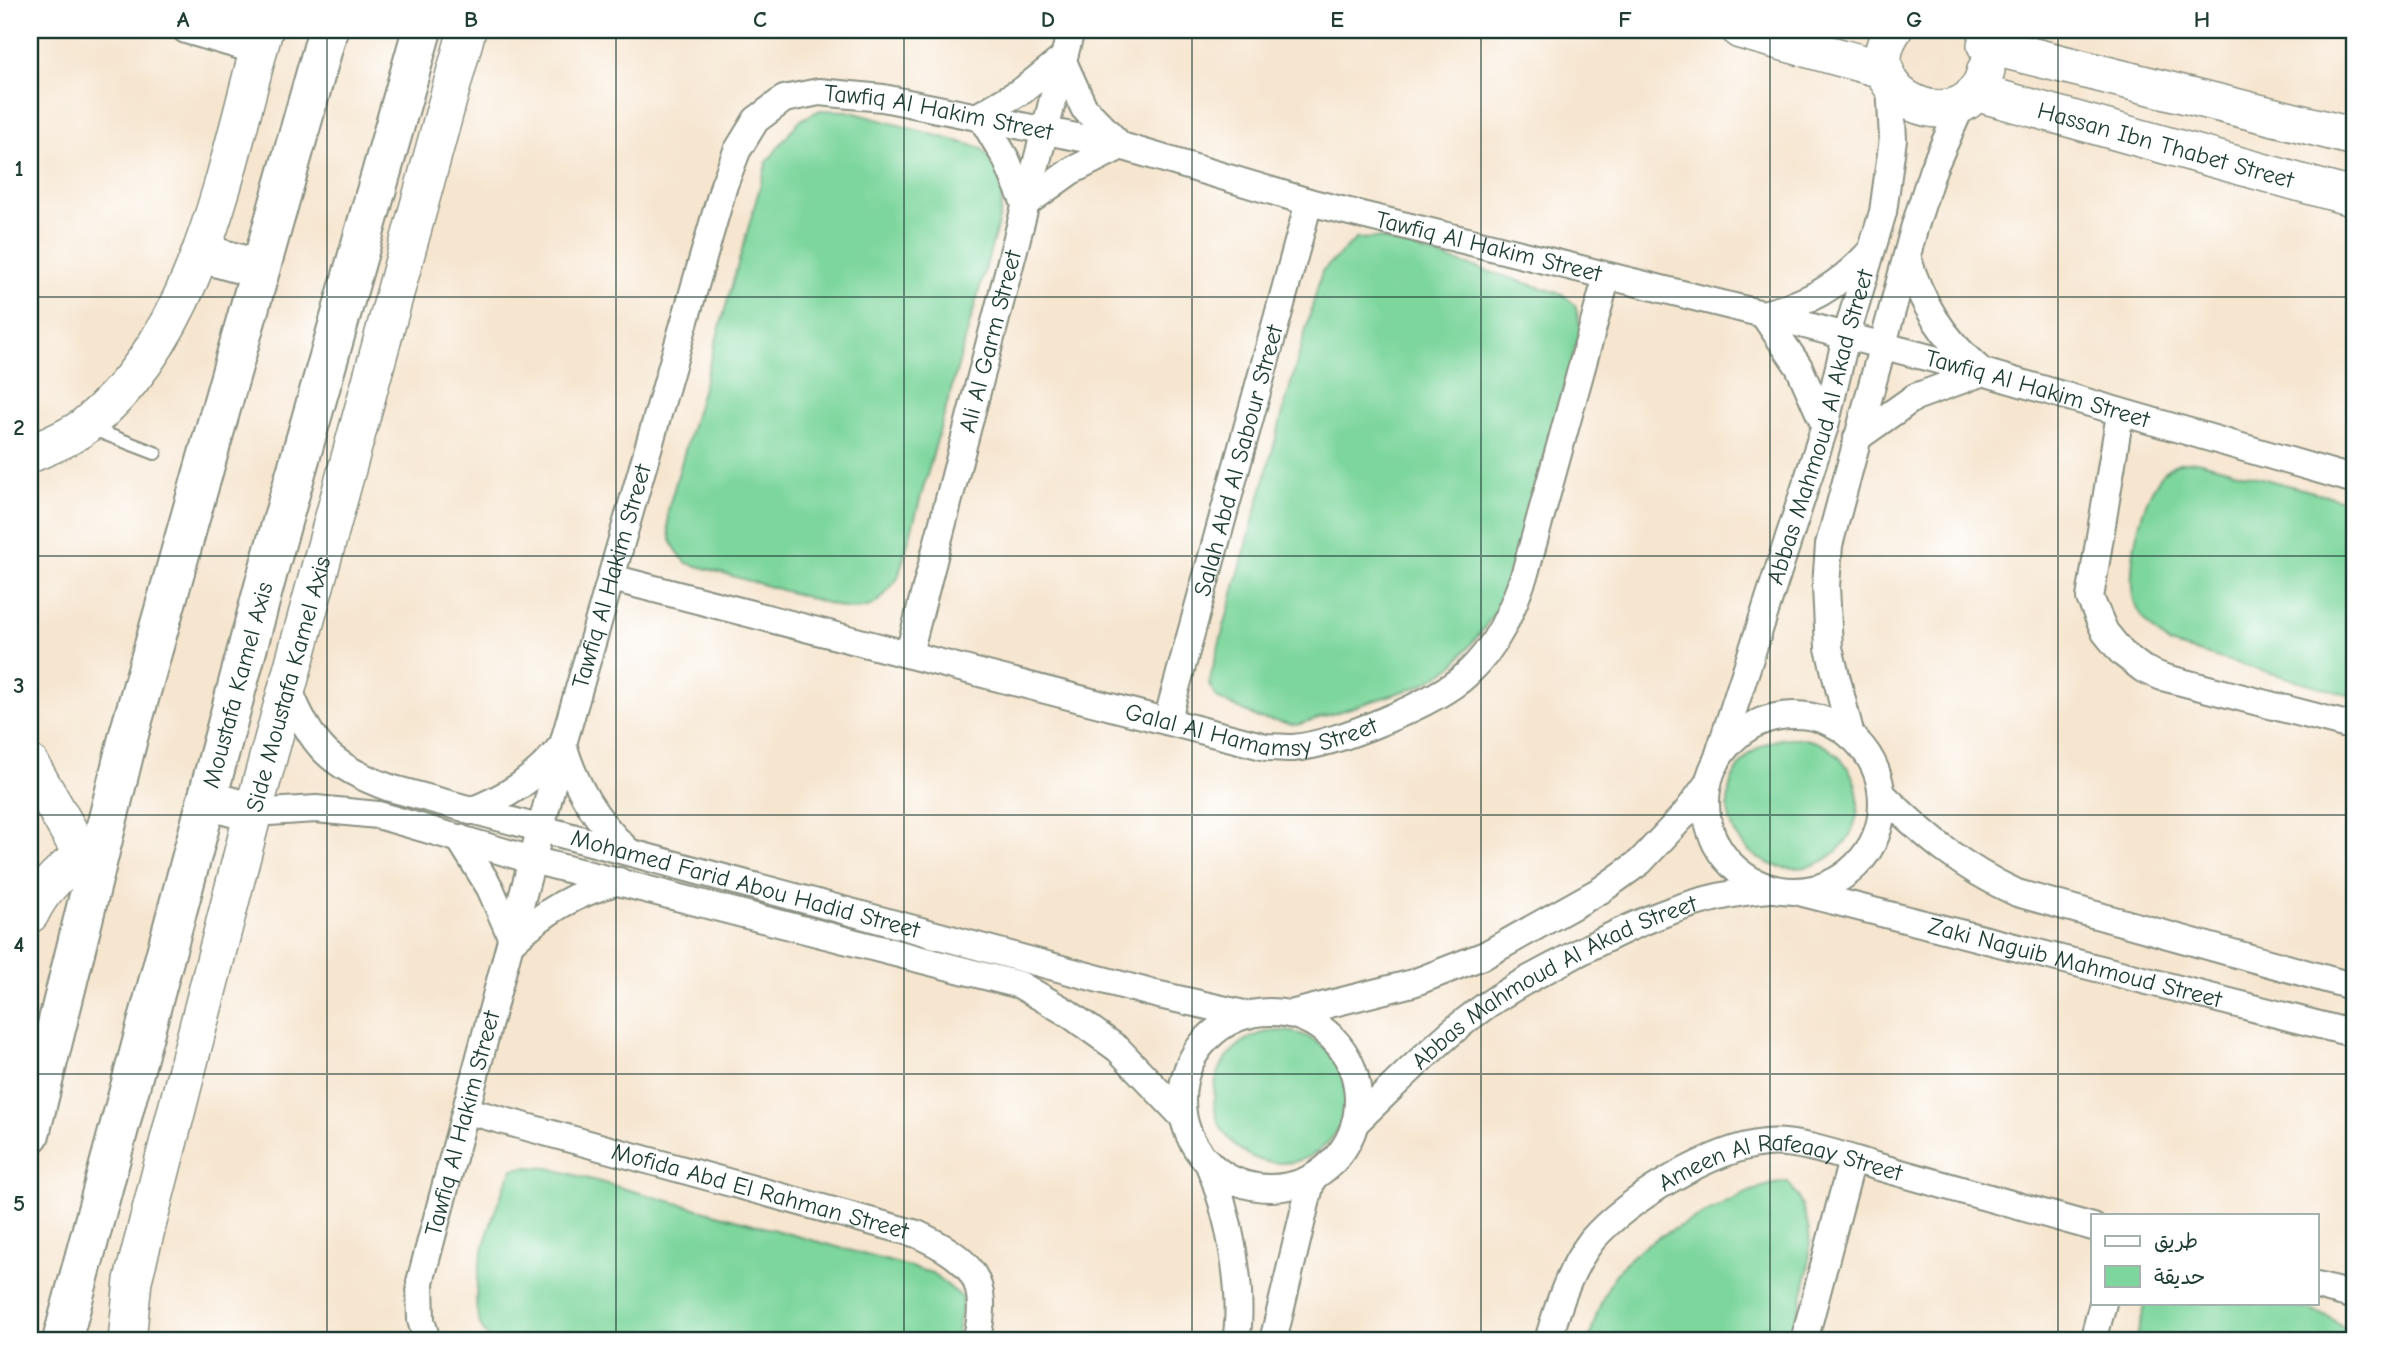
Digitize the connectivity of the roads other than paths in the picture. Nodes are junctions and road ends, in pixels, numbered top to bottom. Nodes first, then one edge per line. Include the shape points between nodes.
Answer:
1 (186, 30) edge
2 (328, 30) edge
3 (422, 30) edge
4 (467, 30) edge
5 (1071, 30) edge
6 (1740, 30) edge
7 (1893, 30) edge
8 (1982, 38) edge
9 (261, 41) edge
10 (1062, 60) junction
11 (1888, 77) junction
12 (1969, 97) junction
13 (980, 115) junction
14 (1045, 131) junction
15 (2355, 137) edge
16 (1121, 146) junction
17 (2355, 198) edge
18 (1309, 202) junction
19 (1025, 204) junction
20 (1873, 249) junction
21 (201, 253) junction
22 (1907, 256) junction
23 (258, 269) junction
24 (1607, 276) junction
25 (1763, 314) junction
26 (1846, 337) junction
27 (1881, 347) junction
28 (1983, 372) junction
29 (2120, 414) junction
30 (85, 426) junction
31 (1825, 426) junction
32 (1857, 438) junction
33 (155, 453) dead end
34 (30, 454) edge
35 (2355, 480) edge
36 (612, 578) junction
37 (909, 653) junction
38 (288, 687) junction
39 (1167, 721) junction
40 (2355, 727) edge
41 (1851, 736) junction
42 (563, 744) junction
43 (30, 764) edge
44 (1712, 773) junction
45 (1882, 794) junction
46 (208, 800) junction
47 (470, 811) junction
48 (253, 813) junction
49 (541, 828) junction
50 (459, 838) junction
51 (626, 849) junction
52 (92, 856) junction
53 (532, 860) junction
54 (620, 881) junction
55 (1786, 890) junction
56 (30, 914) edge
57 (513, 941) junction
58 (2355, 987) edge
59 (1248, 1014) junction
60 (1290, 1014) junction
61 (2355, 1034) edge
62 (468, 1111) junction
63 (1183, 1117) junction
64 (1355, 1124) junction
65 (30, 1134) edge
66 (1852, 1160) junction
67 (1208, 1162) junction
68 (1312, 1178) junction
69 (2091, 1226) edge
70 (2318, 1286) edge
71 (2355, 1296) edge
72 (2103, 1304) edge
73 (62, 1341) edge
74 (127, 1341) edge
75 (427, 1341) edge
76 (976, 1341) edge
77 (1236, 1341) edge
78 (1273, 1341) edge
79 (1548, 1341) edge
80 (1804, 1341) edge
81 (2093, 1341) edge

1 - 9 street
2 - 23 main road
3 - 46 main road, Moustafa Kamel Axis
4 - 38 street, Side Moustafa Kamel Axis
5 - 10 street, Ali Al Garm Street
6 - 11 street
7 - 11 street via 1884,53
8 - 12 street via 1988,62 1984,78
8 - 15 street, Hassan Ibn Thabet Street
9 - 21 street
10 - 13 street
10 - 14 street, Ali Al Garm Street
10 - 16 street via 1084,108
11 - 12 street via 1910,103 1923,108 1950,108
11 - 20 street, Abbas Mahmoud Al Akad Street via 1891,162
12 - 17 street, Hassan Ibn Thabet Street
12 - 22 street, Abbas Mahmoud Al Akad Street via 1933,169
13 - 14 street, Tawfiq Al Hakim Street
13 - 19 street
13 - 36 street, Tawfiq Al Hakim Street via 853,93 819,92 785,99 756,120 737,150 724,185
14 - 16 street, Tawfiq Al Hakim Street
14 - 19 street, Ali Al Garm Street
16 - 18 street, Tawfiq Al Hakim Street
16 - 19 street via 1071,171
18 - 24 street, Tawfiq Al Hakim Street
18 - 39 street, Salah Abd Al Sabour Street
19 - 37 street, Ali Al Garm Street
20 - 25 street via 1825,292
20 - 26 street, Abbas Mahmoud Al Akad Street
21 - 23 main road
21 - 30 street via 178,310 155,349
22 - 27 street, Abbas Mahmoud Al Akad Street
22 - 28 street via 1917,290 1934,321 1956,349
23 - 52 main road
24 - 25 street, Tawfiq Al Hakim Street
24 - 39 street, Galal Al Hamamsy Street via 1525,573 1509,617 1465,676 1412,708 1327,741 1294,748 1266,747
25 - 26 street, Tawfiq Al Hakim Street
25 - 31 street via 1799,367
26 - 27 street, Tawfiq Al Hakim Street
26 - 31 street, Abbas Mahmoud Al Akad Street
27 - 28 street, Tawfiq Al Hakim Street
27 - 32 street, Abbas Mahmoud Al Akad Street
28 - 29 street, Tawfiq Al Hakim Street
28 - 32 street via 1915,397
29 - 35 street, Tawfiq Al Hakim Street
29 - 40 street via 2090,598 2105,632 2122,653 2162,677
30 - 33 lane
30 - 34 street
31 - 44 street, Abbas Mahmoud Al Akad Street
32 - 41 street, Abbas Mahmoud Al Akad Street via 1829,545 1826,596 1829,648
36 - 37 street, Galal Al Hamamsy Street
36 - 42 street, Tawfiq Al Hakim Street
37 - 39 street, Galal Al Hamamsy Street
38 - 47 street, Mohamed Farid Abou Hadid Street via 302,723 334,760 361,778
38 - 48 street, Side Moustafa Kamel Axis
41 - 44 street via 1810,716 1765,720 1728,745
41 - 45 street via 1867,753
42 - 47 street via 523,786
42 - 49 street, Tawfiq Al Hakim Street
42 - 51 street via 586,802
43 - 52 street
44 - 55 street via 1706,806 1720,850 1754,881
44 - 60 street, Abbas Mahmoud Al Akad Street via 1686,813 1640,862 1601,890 1485,956 1413,983
45 - 55 street via 1879,825 1866,854 1852,870 1834,881
45 - 58 street, Zaki Naguib Mahmoud Street via 1942,851 2017,893
46 - 48 main road
46 - 73 main road, Moustafa Kamel Axis
47 - 49 street, Mohamed Farid Abou Hadid Street
48 - 50 street, Mohamed Farid Abou Hadid Street via 347,810
48 - 74 street, Side Moustafa Kamel Axis via 133,1280
49 - 51 street, Mohamed Farid Abou Hadid Street
49 - 53 street, Tawfiq Al Hakim Street
50 - 53 street, Mohamed Farid Abou Hadid Street
50 - 57 street
51 - 59 street, Mohamed Farid Abou Hadid Street via 1142,990
52 - 56 street via 43,890
52 - 65 main road
53 - 54 street, Mohamed Farid Abou Hadid Street
53 - 57 street, Tawfiq Al Hakim Street
54 - 57 street via 561,902
54 - 63 street, Mohamed Farid Abou Hadid Street via 1020,985 1118,1049
55 - 61 street, Zaki Naguib Mahmoud Street
55 - 64 street, Abbas Mahmoud Al Akad Street via 1744,891 1656,915 1501,994 1429,1051
57 - 62 street, Tawfiq Al Hakim Street
59 - 60 street
59 - 63 street via 1209,1036 1195,1053 1181,1094
60 - 64 street via 1316,1025 1338,1044 1352,1068 1358,1095
62 - 75 street, Tawfiq Al Hakim Street via 420,1282
62 - 76 street, Mofida Abd El Rahman Street via 917,1234 964,1262 977,1277 983,1303
63 - 67 street via 1192,1141
64 - 68 street via 1330,1165
66 - 69 street, Ameen Al Rafeaay Street
66 - 79 street, Ameen Al Rafeaay Street via 1766,1143 1710,1160 1662,1186 1593,1239 1574,1268
66 - 80 street
67 - 68 street via 1246,1185 1291,1186
67 - 77 street via 1222,1197 1239,1293
68 - 78 street
70 - 71 street
72 - 81 street

